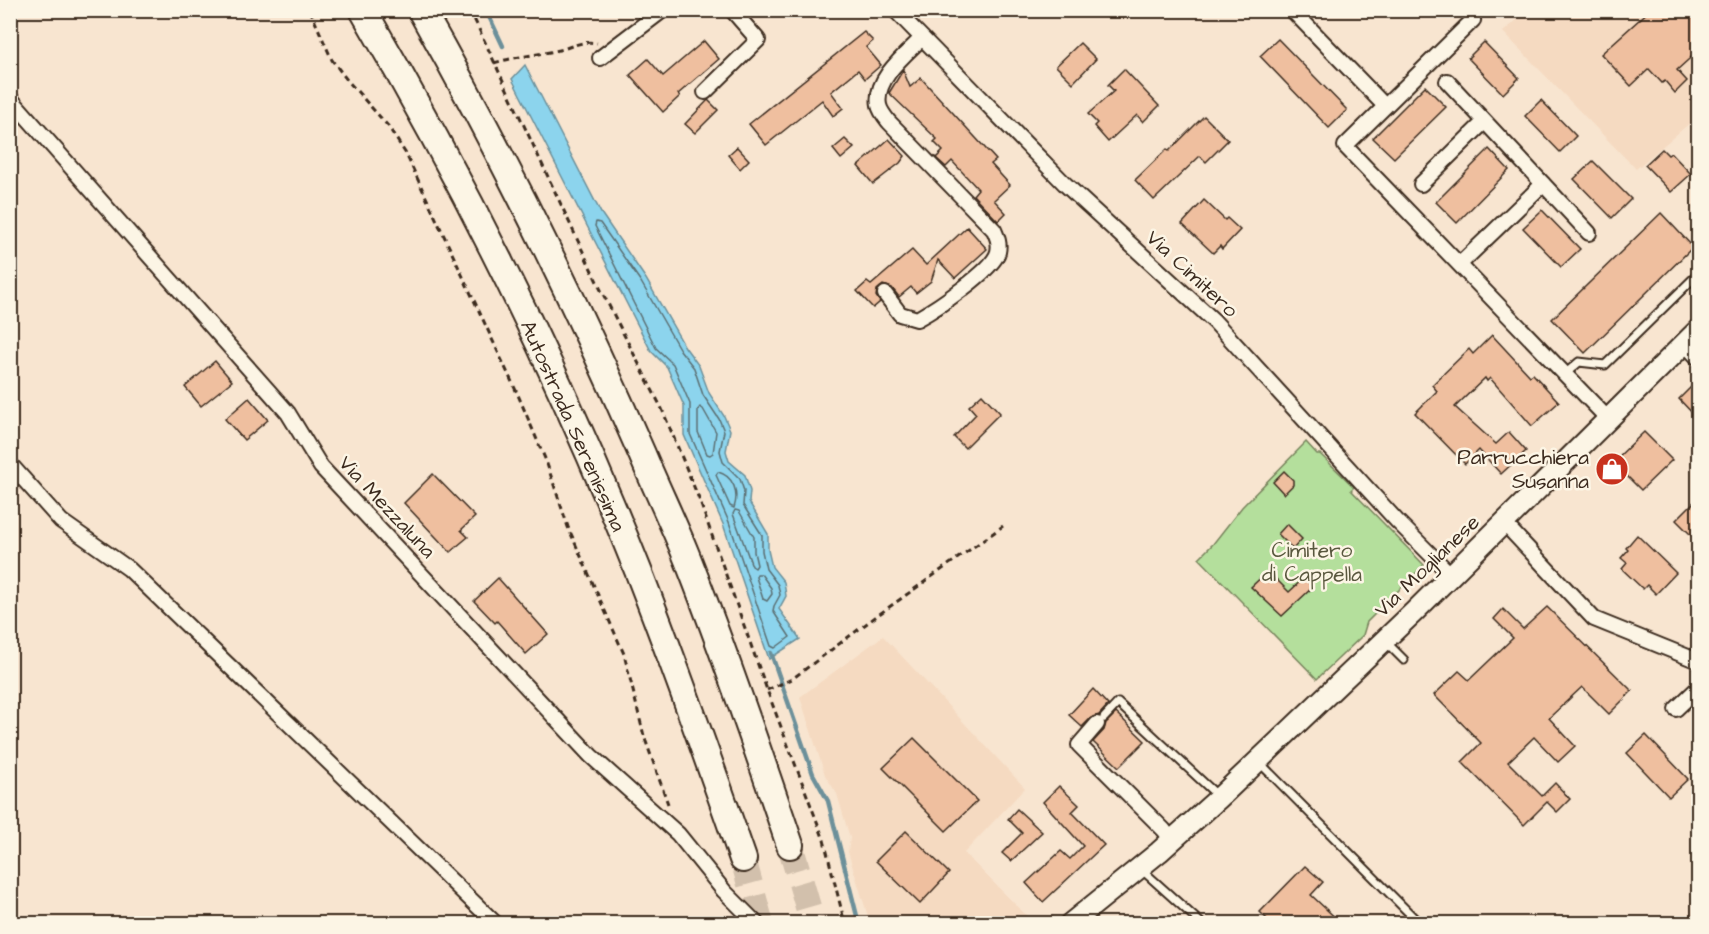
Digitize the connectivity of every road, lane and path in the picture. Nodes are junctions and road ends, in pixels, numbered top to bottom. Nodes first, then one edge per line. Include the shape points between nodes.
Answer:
1 (310, 10) edge
2 (363, 10) edge
3 (421, 10) edge
4 (470, 10) edge
5 (663, 10) edge
6 (732, 10) edge
7 (895, 10) edge
8 (1292, 10) edge
9 (1470, 15) edge
10 (922, 38) junction
11 (616, 46) junction
12 (600, 58) dead end
13 (494, 63) junction
14 (1447, 81) dead end
15 (705, 92) dead end
16 (10, 98) edge
17 (1385, 106) junction
18 (1484, 122) junction
19 (1421, 184) dead end
20 (1543, 184) junction
21 (1589, 233) dead end
22 (1460, 264) junction
23 (1698, 274) edge
24 (885, 294) dead end
25 (1694, 344) edge
26 (1565, 374) junction
27 (1609, 420) junction
28 (10, 464) edge
29 (1504, 523) junction
30 (1003, 526) dead end
31 (1452, 576) junction
32 (1385, 641) junction
33 (1404, 660) dead end
34 (1698, 661) edge
35 (1698, 688) edge
36 (767, 690) junction
37 (1676, 709) dead end
38 (1100, 721) joint
39 (1258, 760) junction
40 (1219, 798) junction
41 (678, 834) junction
42 (1172, 841) junction
43 (790, 845) tunnel mouth
44 (743, 859) tunnel mouth
45 (1140, 868) junction
46 (496, 924) edge
47 (757, 924) edge
48 (845, 924) edge
49 (1070, 924) edge
50 (1202, 924) edge
51 (1420, 924) edge

1 - 41 path via 332,60 388,126 406,154 518,394 568,527 624,654 644,736
2 - 44 highway, Autostrada Serenissima via 501,266 572,417 639,573
3 - 43 highway via 548,248 618,400 687,559
4 - 13 path
5 - 11 street
6 - 15 street via 758,40
7 - 10 street, Via Cimitero
8 - 17 street
9 - 17 street
10 - 24 street via 891,68 879,106 889,122 994,230 998,254 988,269 917,319 900,314
10 - 31 street, Via Cimitero via 1066,185 1214,321
11 - 12 street
11 - 13 path via 580,43
13 - 36 path via 662,409 699,499
14 - 18 street
16 - 41 street, Via Mezzaluna via 288,412 316,460 342,490 591,756
17 - 22 street via 1345,146
18 - 19 street
18 - 20 street
20 - 21 street
20 - 22 street
22 - 26 street
23 - 26 lane via 1605,365 1579,362
25 - 27 main road, Via Moglianese
26 - 27 street
27 - 29 main road, Via Moglianese
28 - 46 street via 61,521 129,569
29 - 31 main road, Via Moglianese
29 - 34 street via 1594,620
30 - 36 path via 792,679
31 - 32 main road, Via Moglianese
32 - 33 lane
32 - 39 main road, Via Moglianese
35 - 37 street
36 - 48 path via 824,840
38 - 40 lane via 1118,703
38 - 42 street via 1079,745
39 - 40 main road, Via Moglianese
39 - 51 lane
40 - 42 main road, Via Moglianese
41 - 47 street, Via Mezzaluna via 724,891
42 - 45 main road, Via Moglianese
45 - 49 main road, Via Moglianese
45 - 50 lane

